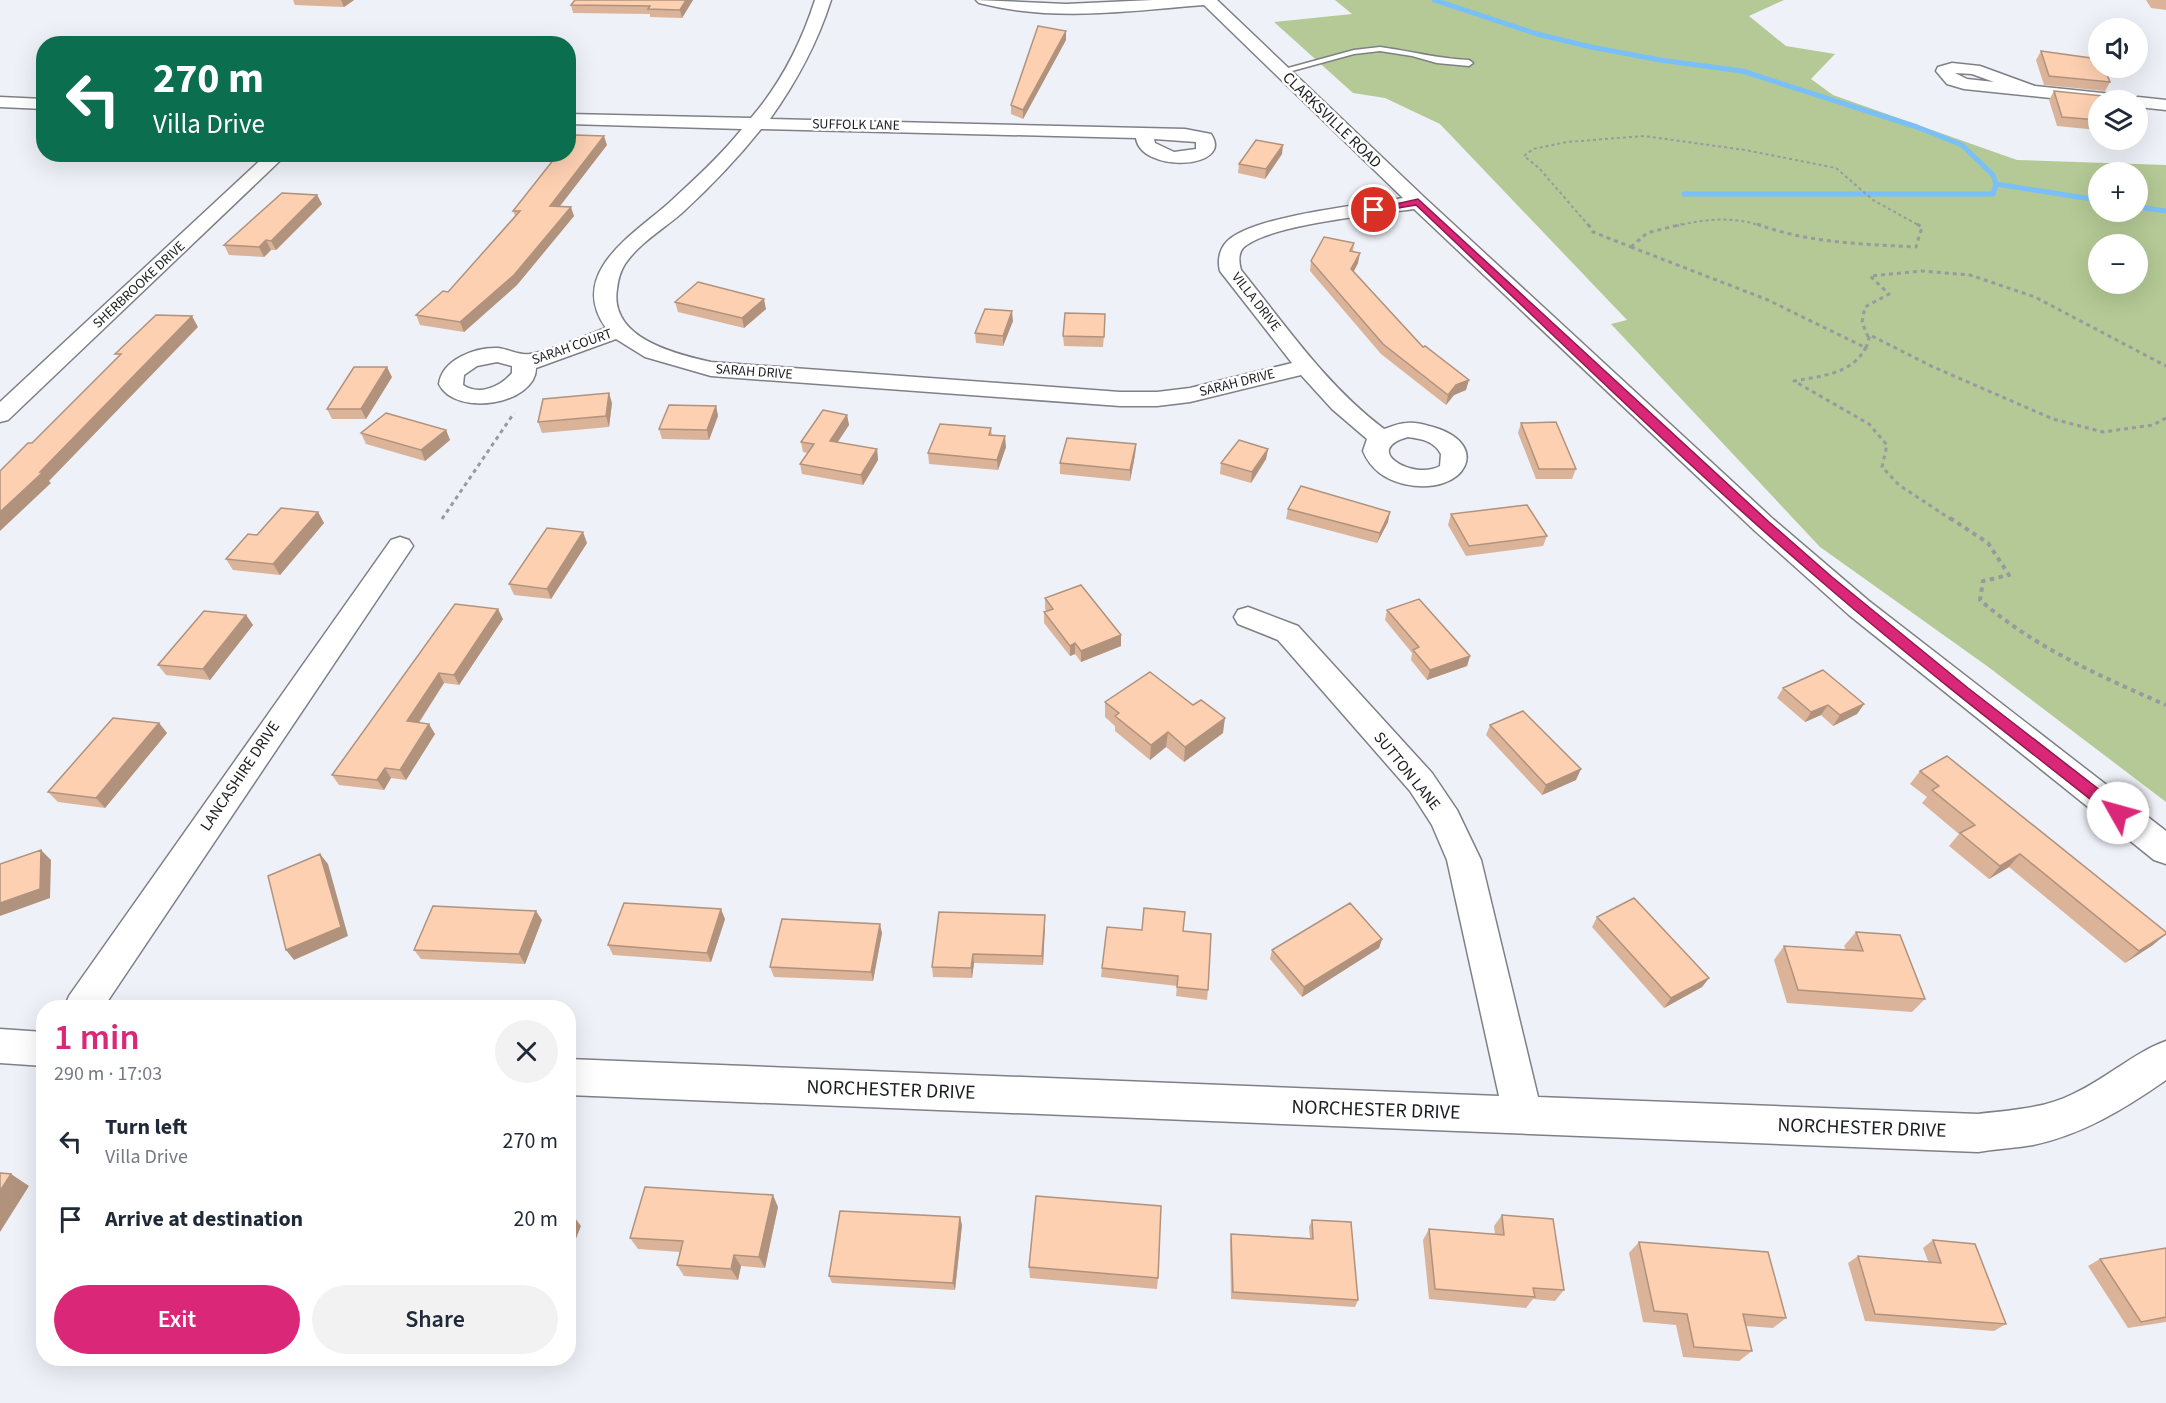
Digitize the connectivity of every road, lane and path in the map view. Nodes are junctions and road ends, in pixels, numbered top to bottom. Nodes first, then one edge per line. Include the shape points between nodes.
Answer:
1 (823, 0) edge
2 (984, 0) edge
3 (1206, 0) edge
4 (1469, 63) dead end
5 (1281, 71) junction
6 (2032, 91) dead end
7 (2088, 97) edge
8 (0, 102) edge
9 (2148, 103) edge
10 (36, 104) edge
11 (2166, 105) edge
12 (576, 119) edge
13 (757, 123) junction
14 (1144, 132) junction
15 (269, 162) edge
16 (1418, 202) junction
17 (1630, 246) junction
18 (620, 331) junction
19 (1866, 348) junction
20 (1308, 366) junction
21 (2166, 366) edge
22 (519, 374) joint
23 (0, 415) edge
24 (2166, 418) edge
25 (1381, 438) dead end
26 (441, 519) dead end
27 (400, 546) dead end
28 (1248, 616) dead end
29 (2166, 705) edge
30 (2166, 850) edge
31 (88, 1000) edge
32 (0, 1046) edge
33 (36, 1048) edge
34 (2166, 1058) edge
35 (576, 1077) edge
36 (1523, 1116) junction

1 - 13 street, SARAH DRIVE via 809,46
2 - 3 street via 1071,9
3 - 5 street, CLARKSVILLE ROAD
4 - 5 lane via 1380,49
5 - 16 street, CLARKSVILLE ROAD
6 - 7 street
8 - 10 street
9 - 11 street
12 - 13 street, SUFFOLK LANE
13 - 14 street, SUFFOLK LANE
13 - 18 street, SARAH DRIVE via 698,186 620,257 604,290 605,306
14 - 14 street, SUFFOLK LANE via 1146,145 1161,156 1188,158 1205,152 1205,138
15 - 23 street, SHERBROOKE DRIVE
16 - 20 street, VILLA DRIVE via 1264,229 1237,242 1230,251 1231,271
16 - 30 street, CLARKSVILLE ROAD via 1764,525 1859,608
17 - 17 path via 1593,232 1541,168 1524,156 1533,149 1567,142 1644,136 1734,148 1836,168 1873,200 1922,227 1916,247 1843,243 1772,230 1742,219 1696,221 1647,233
17 - 19 path via 1768,300
18 - 20 street, SARAH DRIVE via 654,354 711,369 1120,399 1190,395
18 - 22 street, SARAH COURT
19 - 21 path via 1869,335 1862,322 1865,307 1889,294 1870,276 1922,271 1970,275 2035,297
19 - 24 path via 1870,336 2043,414 2103,432 2153,425
19 - 29 path via 1863,357 1845,370 1794,381 1869,424 1887,445 1882,467 1899,485 1988,543 2009,575 1983,581 1980,600 2000,620 2074,664
20 - 25 street, VILLA DRIVE via 1359,423
22 - 26 path via 527,394
27 - 31 street, LANCASHIRE DRIVE
28 - 36 street, SUTTON LANE via 1288,633 1421,783 1446,819 1464,860
32 - 33 street
34 - 36 street, NORCHESTER DRIVE via 2085,1110 2035,1126 1978,1133
35 - 36 street, NORCHESTER DRIVE

